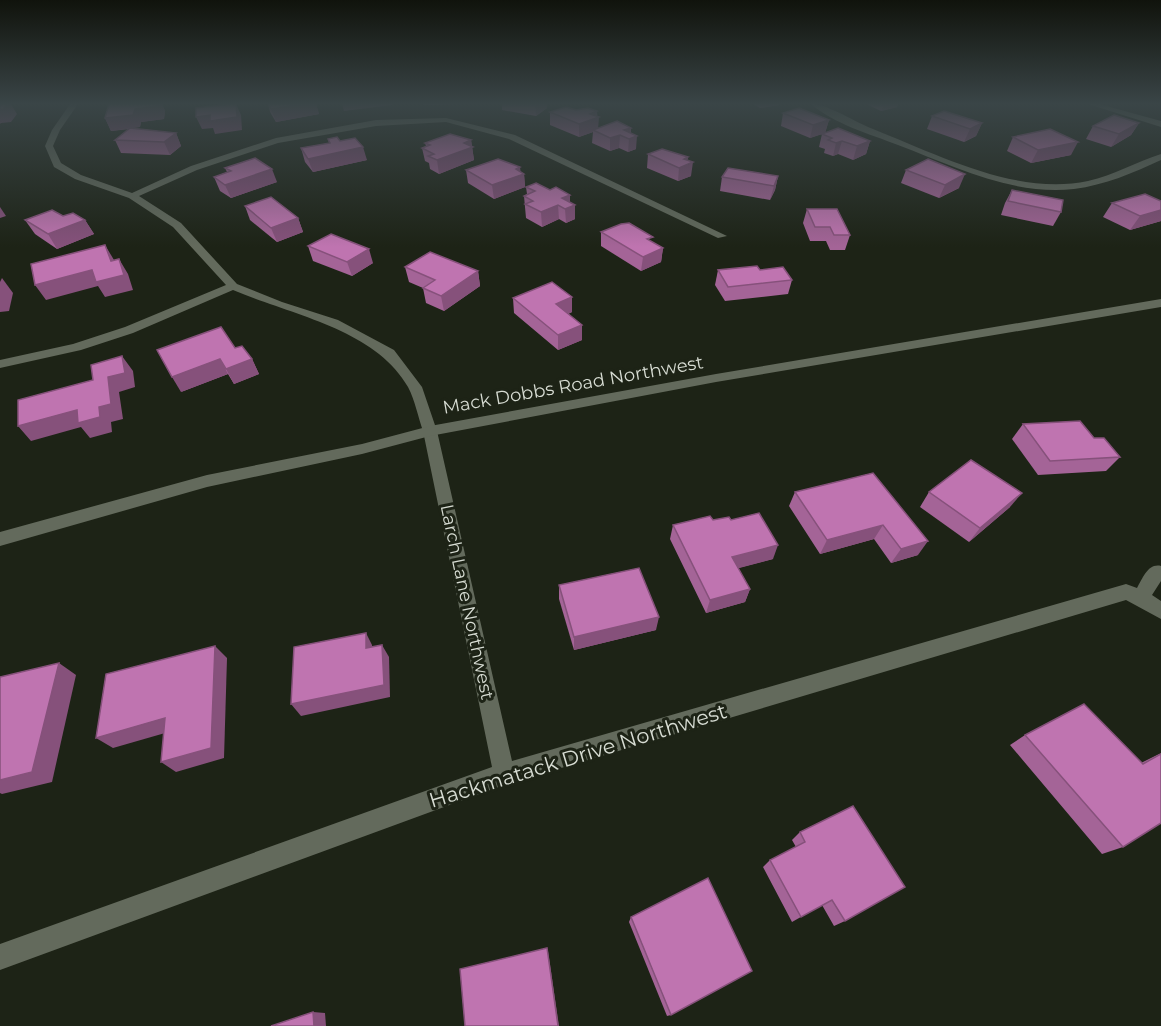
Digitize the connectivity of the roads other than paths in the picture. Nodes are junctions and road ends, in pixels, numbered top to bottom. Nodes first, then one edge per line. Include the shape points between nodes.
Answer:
1 (51, 152) edge
2 (243, 152) edge
3 (544, 152) edge
4 (924, 152) edge
5 (1161, 156) edge
6 (132, 196) junction
7 (722, 236) dead end
8 (233, 286) junction
9 (1161, 303) edge
10 (0, 364) edge
11 (430, 431) junction
12 (0, 539) edge
13 (1157, 572) dead end
14 (1141, 597) junction
15 (1161, 611) edge
16 (504, 774) junction
17 (0, 957) edge

1 - 6 street via 57,165 78,177
2 - 6 street via 194,168
3 - 7 street
4 - 5 street via 990,177 1060,187 1094,183
6 - 8 street via 177,225
8 - 10 street via 129,330
8 - 11 street, Larch Lane Northwest via 334,322 389,353 415,387
9 - 11 street, Mack Dobbs Road Northwest
11 - 12 street, Mack Dobbs Road Northwest via 207,482
11 - 16 street, Larch Lane Northwest
13 - 14 street
14 - 15 street
14 - 16 street, Hackmatack Drive Northwest via 1126,592
16 - 17 street, Hackmatack Drive Northwest

